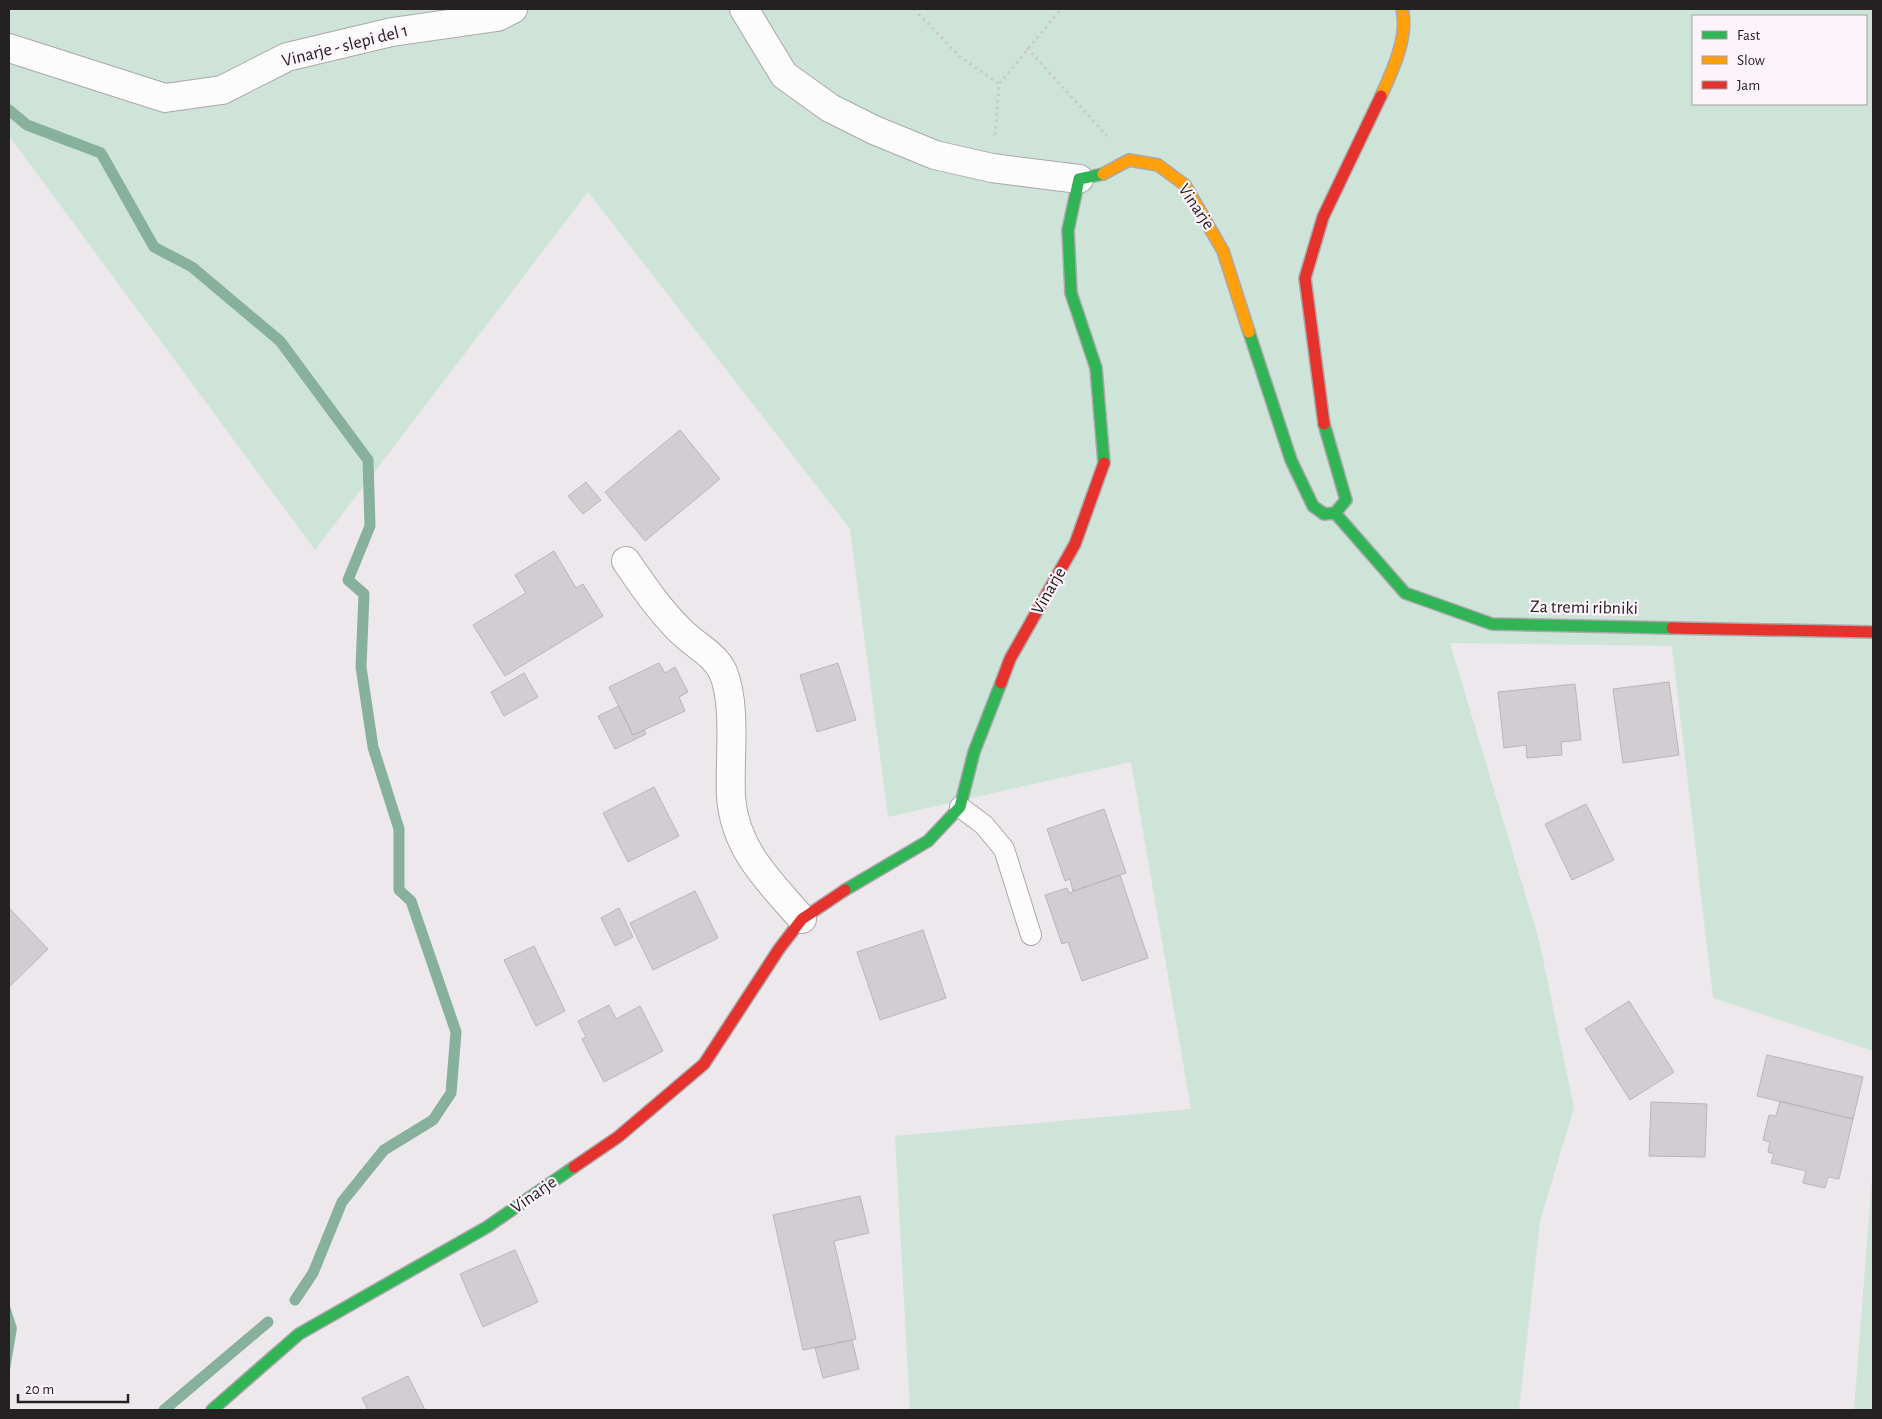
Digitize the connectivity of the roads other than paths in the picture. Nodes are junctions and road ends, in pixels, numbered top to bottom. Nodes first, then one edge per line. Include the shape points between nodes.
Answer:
1 (513, 9) edge
2 (744, 9) edge
3 (1402, 9) edge
4 (9, 48) edge
5 (1079, 180) junction
6 (1335, 513) junction
7 (626, 561) dead end
8 (1873, 632) edge
9 (960, 807) junction
10 (802, 919) junction
11 (1032, 935) dead end
12 (212, 1410) edge

1 - 4 street, Vinarje - slepi del 1 via 497,17 392,32 287,57 222,90 165,98
2 - 5 street via 784,75 830,108 935,155 992,168
3 - 6 street via 1404,17 1396,64 1323,216 1305,278 1321,413 1346,500
5 - 6 street, Vinarje via 1109,172 1129,160 1158,165 1185,185 1223,251 1291,460 1313,506 1324,514
5 - 9 street, Vinarje via 1068,230 1071,292 1096,368 1105,462 1075,544 1010,659 974,752
6 - 8 street, Za tremi ribniki via 1405,593 1492,624
7 - 10 street via 685,635 711,655 722,672 728,696 732,746 731,798 737,826 750,860
9 - 10 street, Vinarje via 928,841 831,898
9 - 11 lane via 984,825 1004,849
10 - 12 street, Vinarje via 704,1064 618,1137 487,1227 299,1334

